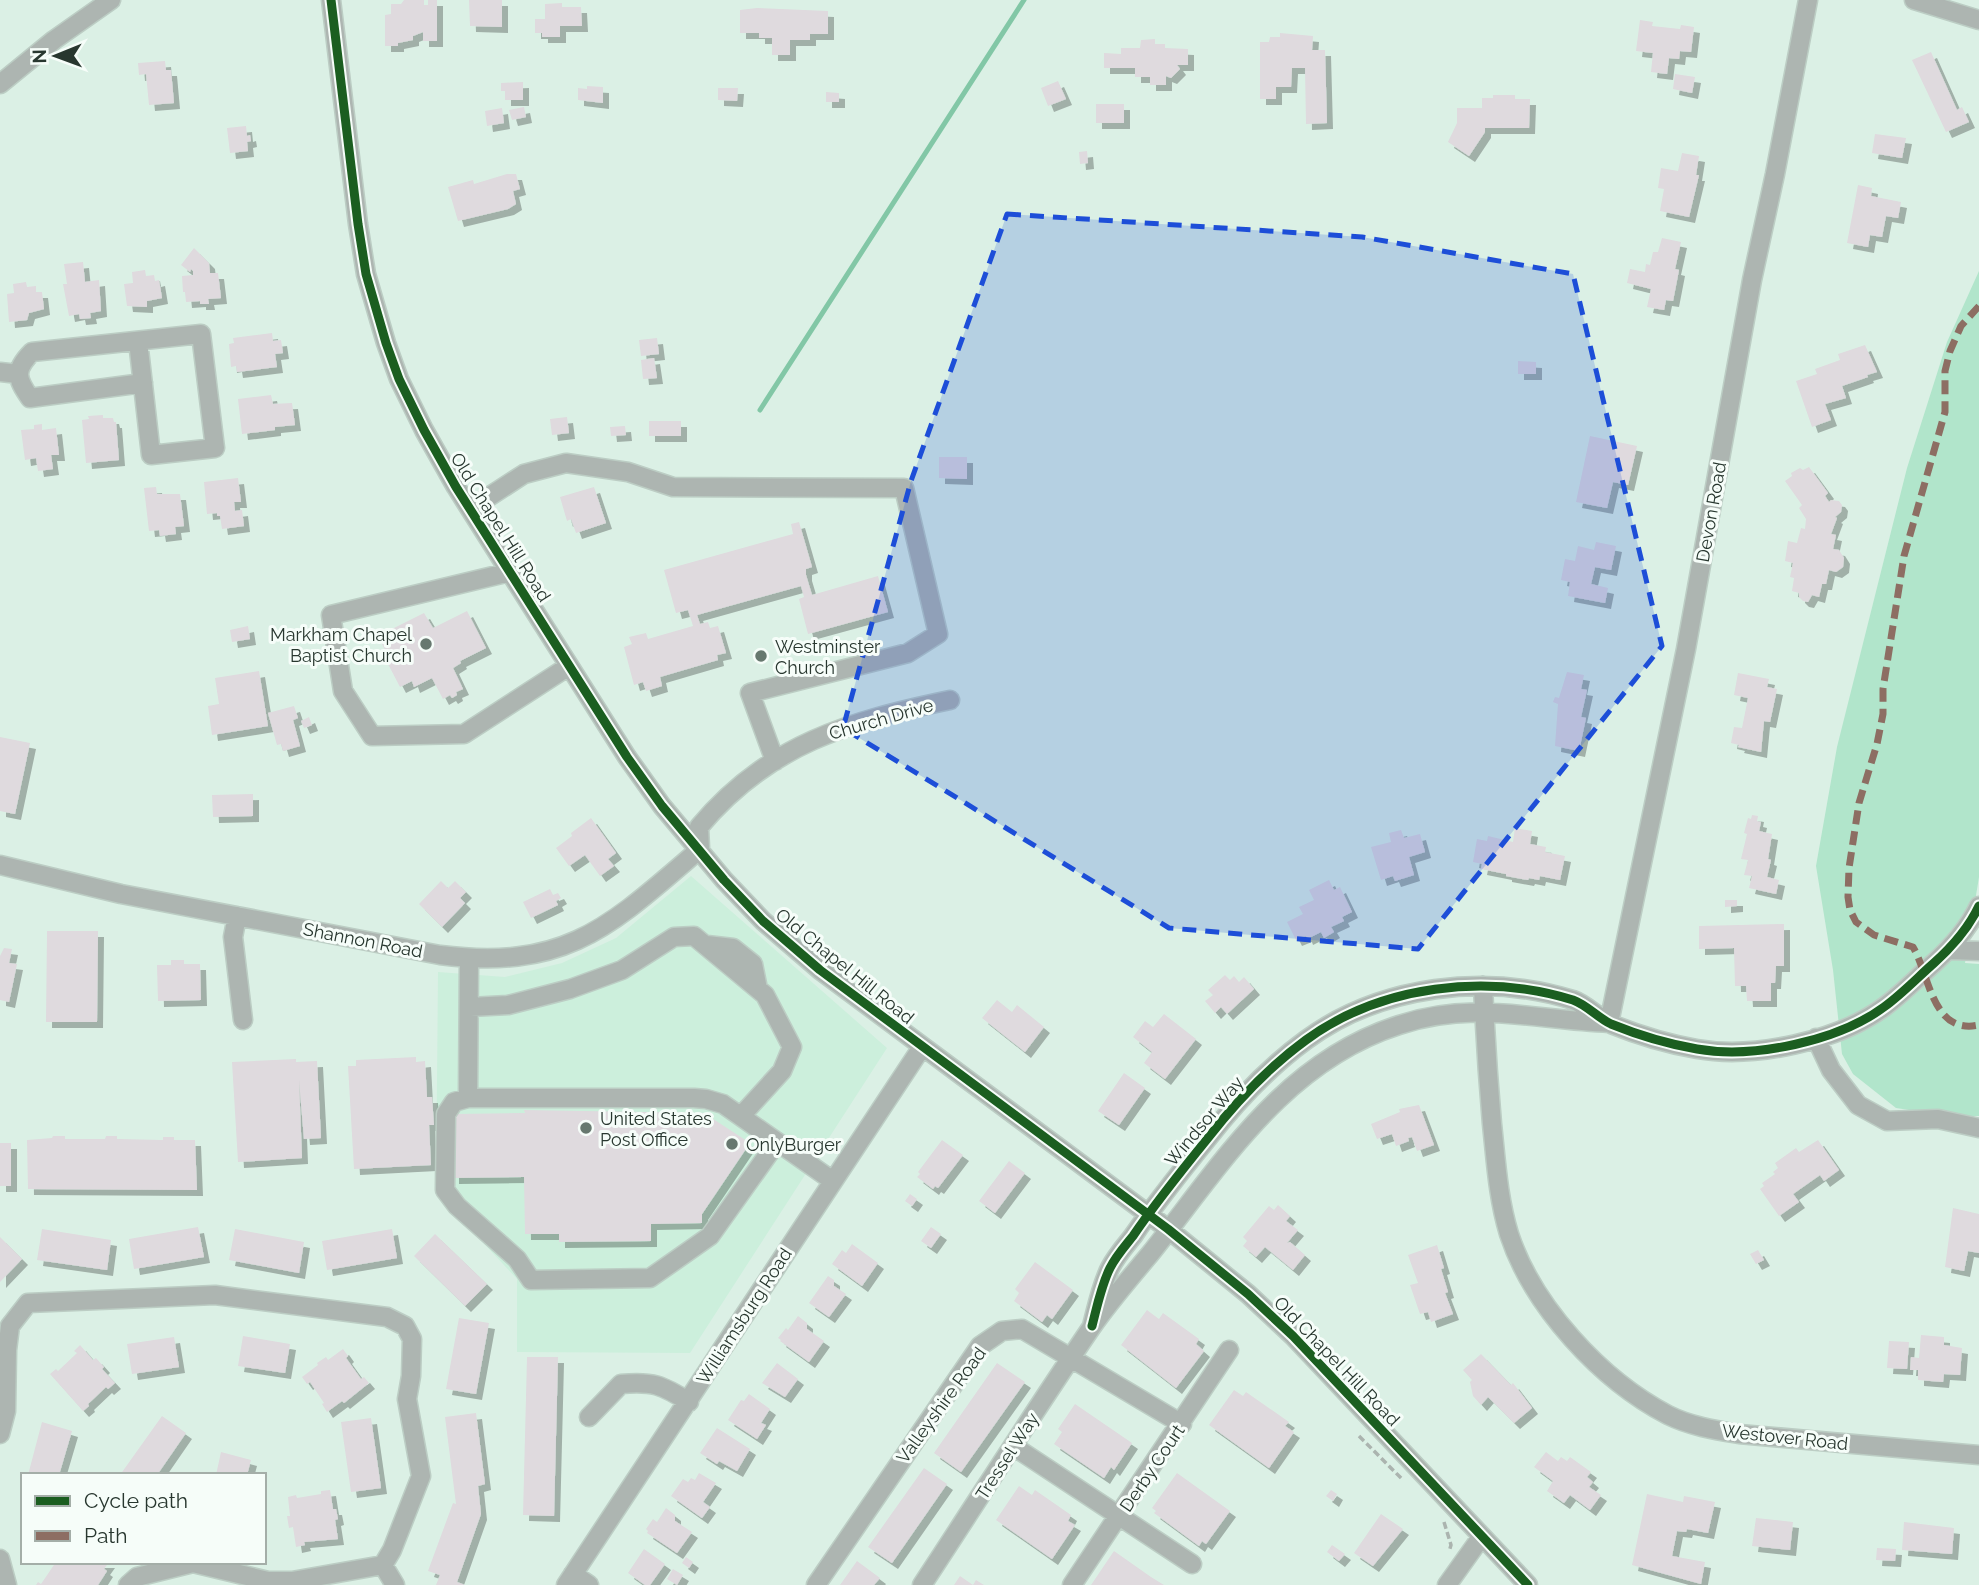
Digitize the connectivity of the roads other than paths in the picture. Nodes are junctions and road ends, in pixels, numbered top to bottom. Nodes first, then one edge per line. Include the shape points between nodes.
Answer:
1 (111, 0) edge
2 (331, 0) edge
3 (1808, 0) edge
4 (1914, 0) edge
5 (1979, 20) edge
6 (0, 85) edge
7 (138, 341) junction
8 (9, 373) edge
9 (143, 383) junction
10 (470, 509) junction
11 (510, 572) junction
12 (569, 666) junction
13 (950, 700) dead end
14 (775, 761) junction
15 (698, 851) junction
16 (0, 865) edge
17 (1979, 906) edge
18 (237, 916) junction
19 (1950, 950) junction
20 (1979, 951) edge
21 (469, 959) junction
22 (1483, 986) junction
23 (470, 1007) junction
24 (1484, 1011) junction
25 (243, 1020) dead end
26 (1609, 1023) junction
27 (1816, 1038) junction
28 (922, 1047) junction
29 (468, 1098) junction
30 (741, 1116) junction
31 (1979, 1128) edge
32 (777, 1142) junction
33 (833, 1181) junction
34 (1148, 1214) junction
35 (1168, 1229) junction
36 (1092, 1326) junction
37 (1229, 1350) dead end
38 (1072, 1357) junction
39 (689, 1402) junction
40 (589, 1417) dead end
41 (1182, 1424) junction
42 (0, 1434) edge
43 (1013, 1446) junction
44 (1979, 1455) edge
45 (1119, 1517) junction
46 (1482, 1536) junction
47 (0, 1559) edge
48 (189, 1564) edge
49 (197, 1564) edge
50 (1192, 1564) dead end
51 (383, 1565) junction
52 (570, 1580) edge
53 (8, 1585) edge
54 (128, 1585) edge
55 (395, 1585) edge
56 (589, 1585) edge
57 (816, 1585) edge
58 (922, 1585) edge
59 (1072, 1585) edge
60 (1447, 1585) edge
61 (1528, 1585) edge

1 - 6 street
2 - 10 street, Old Chapel Hill Road via 366,274 399,379
3 - 26 street, Devon Road via 1686,649
4 - 5 street
7 - 8 street via 32,352
7 - 9 street
7 - 9 street via 201,334 215,448 151,455
8 - 9 street via 30,398
10 - 11 street, Old Chapel Hill Road
10 - 14 street via 524,474 566,463 628,472 673,487 904,488 938,634 908,653 750,693
11 - 12 street, Old Chapel Hill Road
11 - 12 street via 331,615 343,691 372,736 464,734
12 - 15 street, Old Chapel Hill Road via 627,757
13 - 14 street, Church Drive via 860,721
14 - 15 street, Church Drive via 699,827
15 - 21 street, Shannon Road via 634,906 583,939 522,957
15 - 28 street, Old Chapel Hill Road via 763,921
16 - 18 street, Shannon Road
17 - 19 street, Windsor Way
18 - 21 street, Shannon Road
18 - 25 street via 233,937
19 - 20 street
19 - 27 street, Windsor Way via 1883,1008
21 - 23 street
22 - 24 street, Westover Road
22 - 26 street, Windsor Way via 1540,991 1577,1002
22 - 34 street, Windsor Way via 1430,989 1391,999 1349,1014 1308,1039 1226,1114
23 - 29 street
23 - 30 street via 508,1005 570,989 622,970 674,937 694,936 765,995 792,1047 782,1071
24 - 26 street, Windsor Way
24 - 35 street, Windsor Way via 1399,1025 1359,1040 1320,1063 1247,1131
24 - 44 street, Westover Road via 1497,1179 1509,1233 1542,1298 1603,1370 1669,1416 1702,1427
26 - 27 street, Windsor Way via 1660,1040 1725,1051
27 - 31 street via 1831,1070 1858,1105 1887,1121 1938,1119
28 - 33 street, Williamsburg Road
28 - 34 street, Old Chapel Hill Road
29 - 30 street via 706,1099
29 - 32 street via 454,1102 446,1114 445,1190 517,1259 531,1280 650,1278 710,1236
30 - 32 street
32 - 33 street
33 - 39 street, Williamsburg Road
34 - 35 street, Old Chapel Hill Road
34 - 36 street, Tressel Way via 1110,1267
35 - 36 street, Tressel Way
35 - 46 street, Old Chapel Hill Road via 1293,1336
36 - 38 street, Tressel Way
37 - 41 street, Derby Court
38 - 41 street, Valleyshire Road
38 - 43 street, Tressel Way
38 - 57 street, Valleyshire Road via 1022,1329 1002,1331 981,1346
39 - 40 street via 646,1382 621,1384
39 - 52 street, Williamsburg Road
41 - 45 street, Derby Court
42 - 51 street via 6,1411 10,1326 28,1303 215,1295 387,1317 405,1326 412,1339 407,1399 421,1476
43 - 45 street
43 - 58 street, Tressel Way
45 - 50 street
45 - 59 street, Derby Court
46 - 60 street
46 - 61 street, Old Chapel Hill Road
47 - 53 street
48 - 54 street via 137,1577
49 - 51 street via 268,1581
51 - 55 street
52 - 56 street

